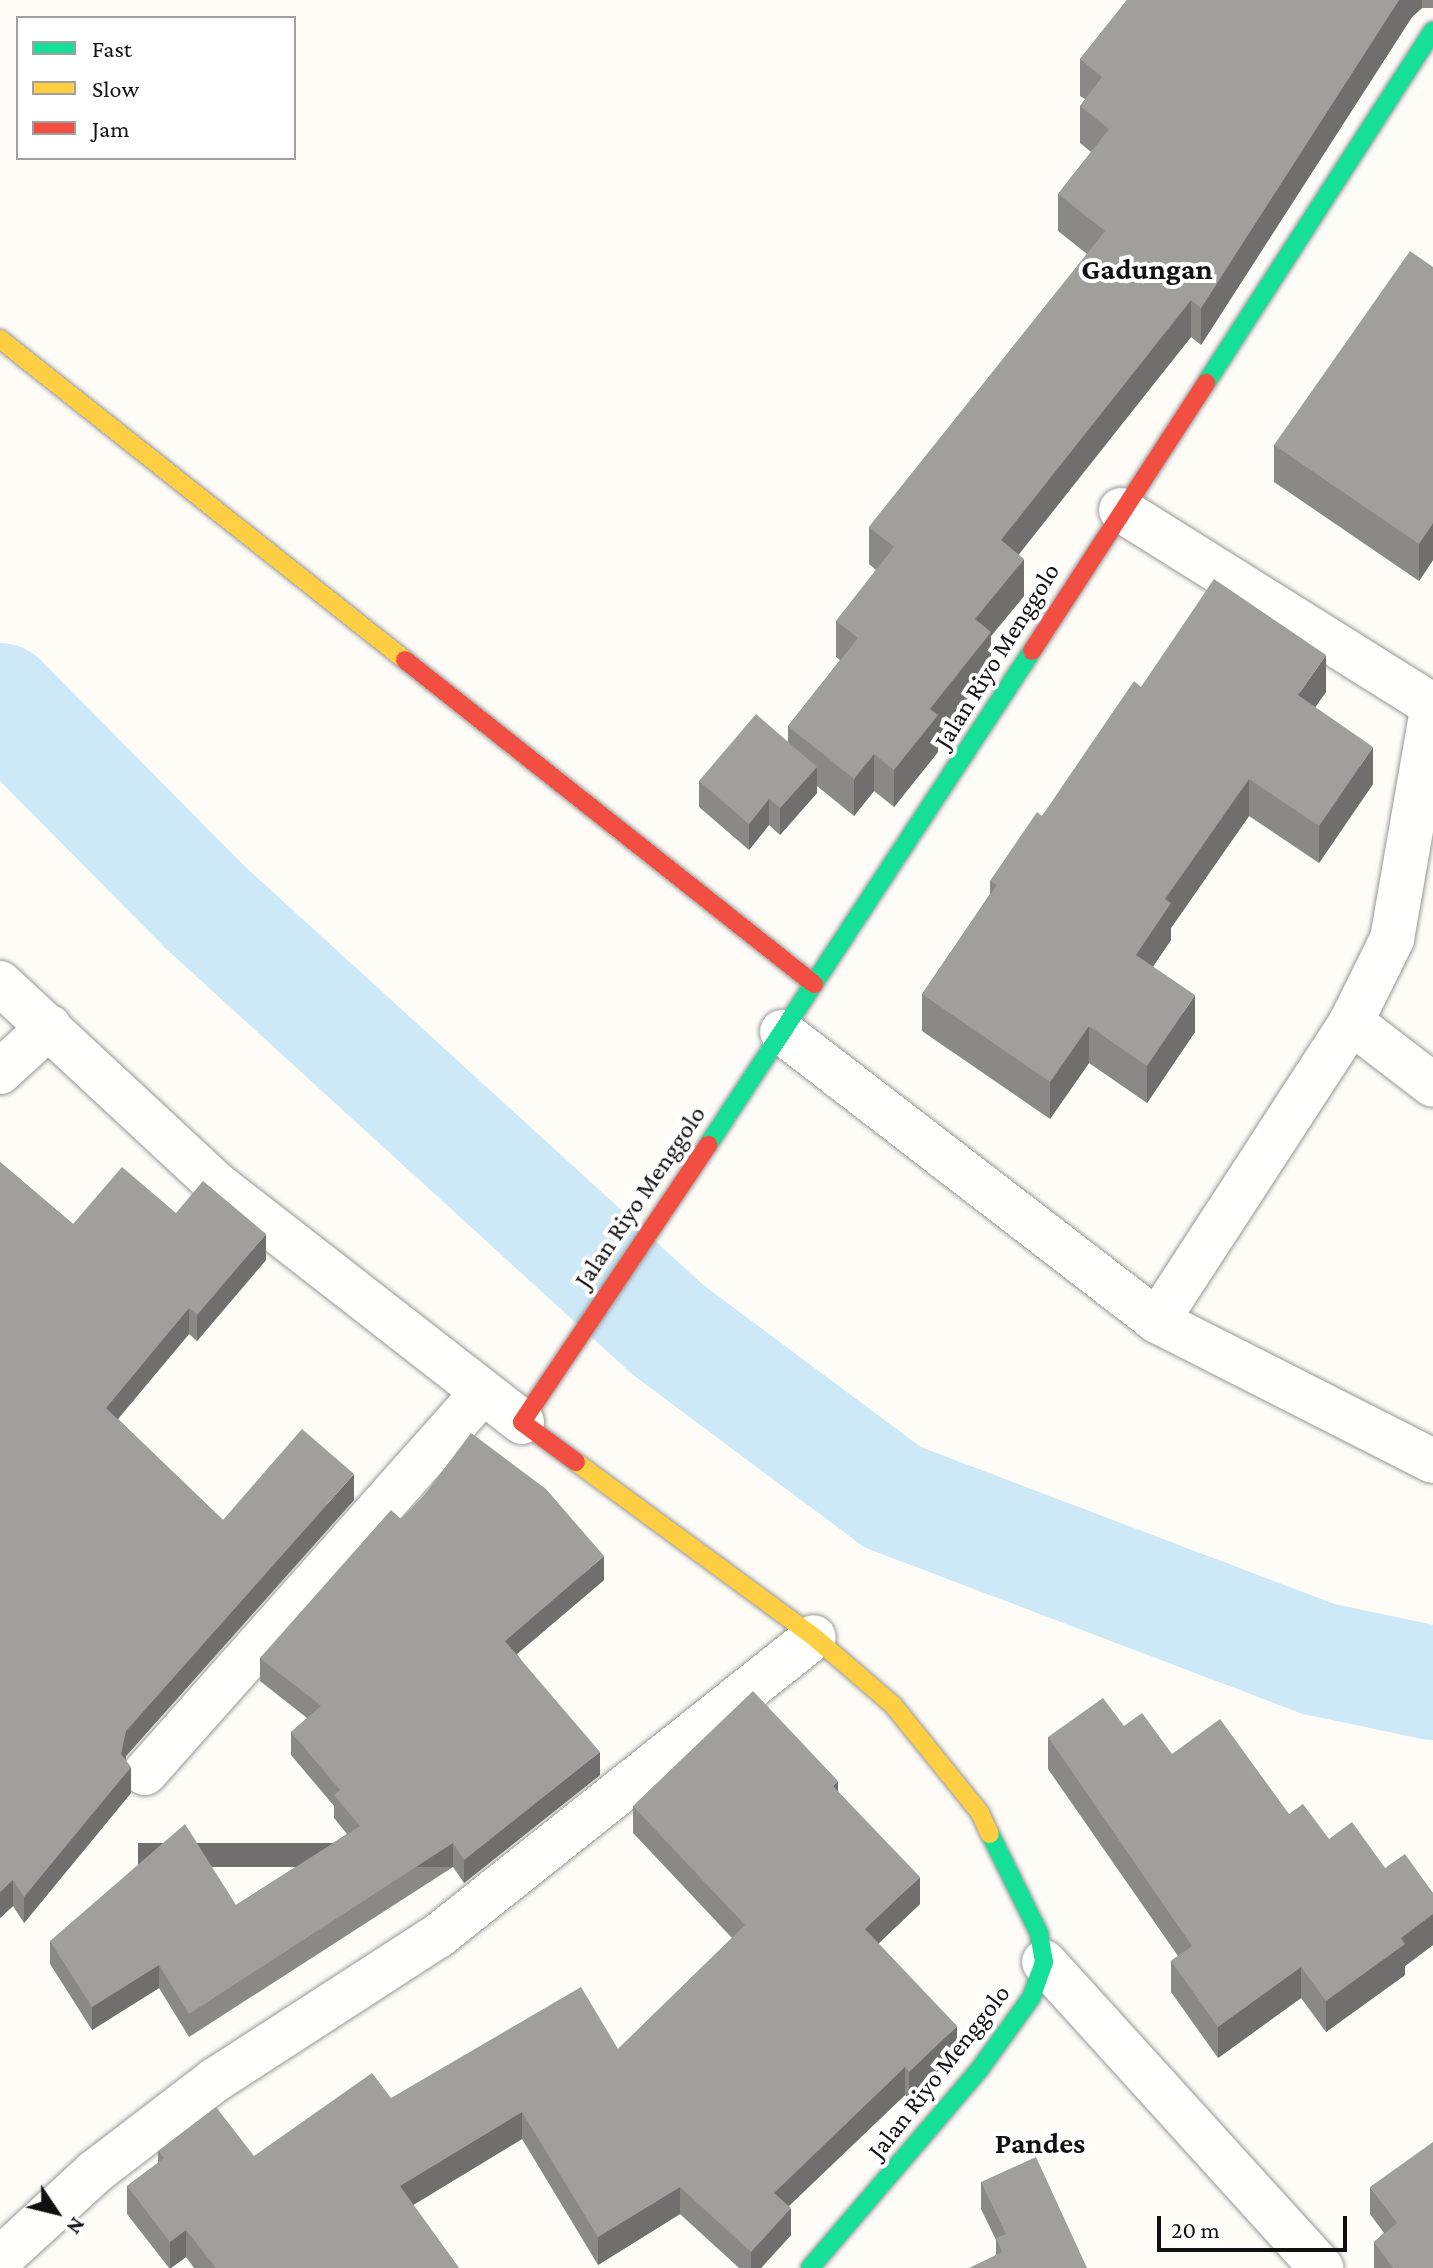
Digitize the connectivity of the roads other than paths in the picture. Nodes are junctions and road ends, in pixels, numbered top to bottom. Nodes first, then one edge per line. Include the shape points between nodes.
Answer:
1 (1433, 31) edge
2 (0, 339) edge
3 (1121, 510) junction
4 (1432, 704) edge
5 (0, 983) edge
6 (814, 984) junction
7 (1351, 1022) junction
8 (49, 1027) junction
9 (782, 1032) junction
10 (0, 1072) edge
11 (1433, 1085) edge
12 (1157, 1321) junction
13 (482, 1393) junction
14 (530, 1410) junction
15 (1433, 1461) edge
16 (814, 1637) junction
17 (145, 1773) dead end
18 (1044, 1962) junction
19 (0, 2259) edge
20 (810, 2268) edge
21 (1321, 2268) edge

1 - 3 street, Jalan Riyo Menggolo
2 - 6 street
3 - 4 street
3 - 6 street, Jalan Riyo Menggolo
4 - 7 street via 1392,939
5 - 8 street
6 - 9 street, Jalan Riyo Menggolo
7 - 11 street
7 - 12 street
8 - 10 street
8 - 13 street via 215,1183
9 - 12 street
9 - 14 street, Jalan Riyo Menggolo
12 - 15 street
13 - 14 street
13 - 17 street
14 - 16 street
16 - 18 street via 893,1705 980,1813 1034,1921
16 - 19 street via 438,1936 215,2080 96,2171
18 - 20 street, Jalan Riyo Menggolo via 1031,1998 979,2070
18 - 21 street

